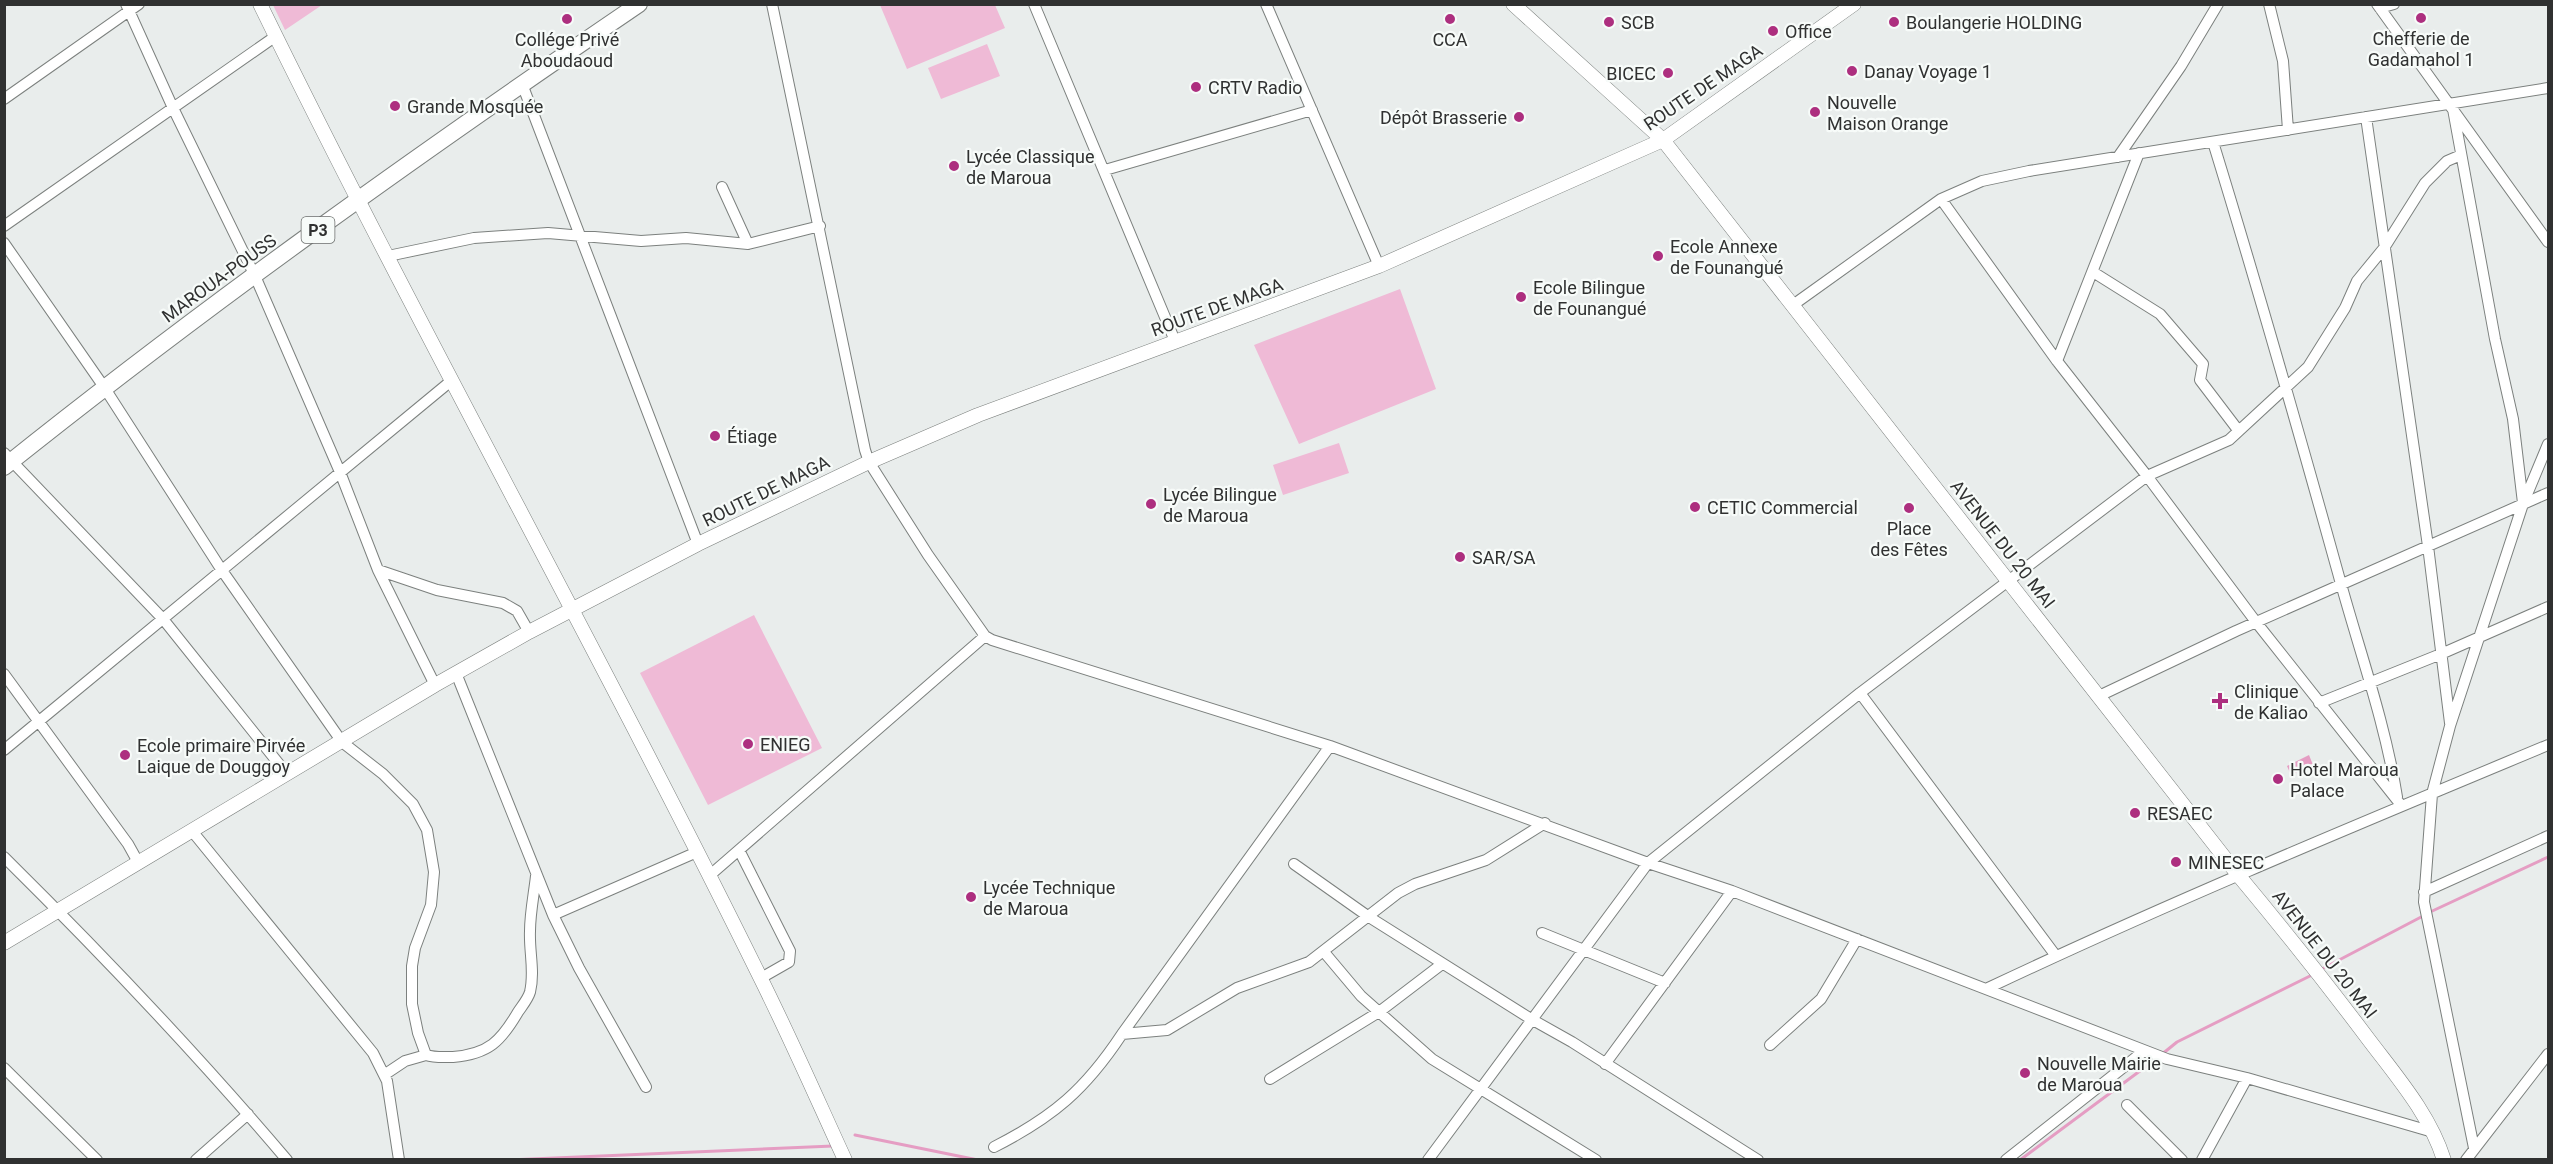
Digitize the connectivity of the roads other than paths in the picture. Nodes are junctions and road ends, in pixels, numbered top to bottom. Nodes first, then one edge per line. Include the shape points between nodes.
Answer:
1 (260, 4) edge
2 (639, 4) edge
3 (772, 4) edge
4 (1034, 4) edge
5 (1266, 4) edge
6 (1513, 4) edge
7 (1854, 4) edge
8 (2218, 4) edge
9 (2268, 4) edge
10 (2394, 4) edge
11 (2378, 6) edge
12 (132, 7) edge
13 (276, 36) junction
14 (522, 84) junction
15 (2548, 88) edge
16 (4, 99) edge
17 (2452, 106) junction
18 (173, 108) junction
19 (1312, 110) junction
20 (2366, 117) junction
21 (2288, 130) junction
22 (1663, 140) junction
23 (2213, 142) junction
24 (2139, 153) junction
25 (2461, 155) junction
26 (2118, 157) junction
27 (1105, 170) junction
28 (722, 187) dead end
29 (1941, 199) junction
30 (358, 201) junction
31 (4, 226) edge
32 (820, 226) junction
33 (581, 235) junction
34 (2548, 242) edge
35 (4, 243) edge
36 (748, 244) junction
37 (2384, 248) junction
38 (388, 256) junction
39 (1379, 266) junction
40 (2093, 272) junction
41 (255, 276) junction
42 (1793, 305) junction
43 (1174, 341) junction
44 (2056, 361) junction
45 (451, 381) junction
46 (104, 387) junction
47 (2287, 387) junction
48 (2238, 430) junction
49 (2548, 444) edge
50 (7, 460) edge
51 (869, 462) junction
52 (340, 472) junction
53 (2147, 476) junction
54 (2548, 493) edge
55 (2523, 504) junction
56 (698, 544) junction
57 (2428, 546) junction
58 (221, 569) junction
59 (378, 570) junction
60 (2009, 581) junction
61 (2341, 584) junction
62 (2548, 607) edge
63 (573, 610) junction
64 (163, 619) junction
65 (2256, 622) junction
66 (528, 632) junction
67 (985, 636) junction
68 (2481, 636) junction
69 (2441, 654) junction
70 (456, 673) junction
71 (4, 674) edge
72 (2370, 683) junction
73 (435, 685) junction
74 (1860, 693) junction
75 (2099, 696) junction
76 (2319, 703) junction
77 (38, 723) junction
78 (2450, 726) junction
79 (342, 742) junction
80 (2548, 745) edge
81 (1330, 746) junction
82 (4, 750) edge
83 (287, 774) junction
84 (2432, 794) junction
85 (2399, 802) junction
86 (1545, 824) junction
87 (192, 831) junction
88 (2548, 836) edge
89 (739, 850) junction
90 (697, 852) junction
91 (4, 857) edge
92 (138, 862) junction
93 (1648, 863) junction
94 (1294, 864) dead end
95 (537, 874) junction
96 (709, 876) junction
97 (2239, 876) junction
98 (1732, 891) junction
99 (2424, 897) junction
100 (58, 911) junction
101 (553, 915) junction
102 (1369, 917) junction
103 (1542, 933) dead end
104 (1857, 939) junction
105 (4, 943) edge
106 (1583, 950) junction
107 (1324, 952) junction
108 (2056, 956) junction
109 (1442, 964) junction
110 (761, 978) junction
111 (1665, 983) junction
112 (1988, 988) junction
113 (1379, 1012) junction
114 (1531, 1019) junction
115 (1122, 1034) junction
116 (1770, 1044) dead end
117 (2147, 1052) junction
118 (2548, 1054) edge
119 (426, 1055) junction
120 (1605, 1064) junction
121 (4, 1068) edge
122 (384, 1075) junction
123 (2247, 1078) junction
124 (1270, 1079) dead end
125 (646, 1087) dead end
126 (1480, 1089) junction
127 (2127, 1105) dead end
128 (248, 1114) junction
129 (2433, 1132) junction
130 (994, 1147) dead end
131 (2474, 1148) junction
132 (97, 1160) edge
133 (196, 1160) edge
134 (287, 1160) edge
135 (399, 1160) edge
136 (845, 1160) edge
137 (1428, 1160) edge
138 (1596, 1160) edge
139 (1758, 1160) edge
140 (2006, 1160) edge
141 (2182, 1160) edge
142 (2202, 1160) edge
143 (2444, 1160) edge
144 (2466, 1160) edge

1 - 13 main road
2 - 14 main road, MAROUA-POUSS / P3
3 - 32 street
4 - 27 street
5 - 19 street
6 - 22 main road, AVENUE DU 20 MAI
7 - 22 main road, ROUTE DE MAGA
8 - 26 street
9 - 21 street via 2283,61
10 - 11 street
11 - 17 street
12 - 16 street
12 - 18 street
13 - 18 street
13 - 30 main road
14 - 30 main road, MAROUA-POUSS / P3
14 - 33 street
15 - 17 street
17 - 20 street
17 - 25 street
17 - 34 street
18 - 31 street
18 - 41 street
19 - 27 street
19 - 39 street
20 - 21 street
20 - 37 street
21 - 23 street
22 - 39 main road, ROUTE DE MAGA
22 - 42 main road, AVENUE DU 20 MAI
23 - 24 street
23 - 47 street
24 - 26 street
24 - 40 street
25 - 37 street via 2447,161 2425,183
25 - 55 street via 2513,419
26 - 29 street via 1982,181
27 - 43 street
28 - 36 street
29 - 42 street
29 - 44 street
30 - 38 main road
30 - 41 main road, MAROUA-POUSS / P3
32 - 36 street
32 - 51 street
33 - 36 street
33 - 38 street via 480,238
33 - 56 street
35 - 46 street
37 - 47 street via 2357,281 2308,367
37 - 57 street
38 - 45 main road
39 - 43 main road, ROUTE DE MAGA
40 - 44 street
40 - 48 street via 2151,308 2179,334 2203,364 2200,380
41 - 46 main road, MAROUA-POUSS / P3
41 - 52 street
42 - 60 main road, AVENUE DU 20 MAI
43 - 51 main road, ROUTE DE MAGA via 978,415
44 - 53 street
45 - 52 street
45 - 63 main road
46 - 50 main road, MAROUA-POUSS / P3
46 - 58 street
47 - 48 street
47 - 61 street
48 - 53 street via 2224,443
49 - 55 street
50 - 64 street
51 - 56 main road, ROUTE DE MAGA
51 - 67 street
52 - 58 street
52 - 59 street
53 - 60 street
53 - 65 street
54 - 55 street
55 - 57 street
55 - 68 street
56 - 63 main road, ROUTE DE MAGA
57 - 61 street
57 - 69 street
58 - 64 street
58 - 79 street
59 - 66 street via 437,590 503,603 517,612
59 - 73 street
60 - 74 street
60 - 75 main road, AVENUE DU 20 MAI
61 - 65 street
61 - 72 street
62 - 68 street
63 - 66 main road, ROUTE DE MAGA
63 - 90 main road
64 - 77 street
64 - 83 street
65 - 75 street
65 - 76 street
66 - 70 main road, ROUTE DE MAGA
67 - 81 street
67 - 89 street
68 - 69 street
68 - 78 street
69 - 72 street
69 - 78 street
70 - 73 main road, ROUTE DE MAGA
70 - 95 street
71 - 77 street
72 - 76 street
72 - 85 street
73 - 79 main road, ROUTE DE MAGA
74 - 93 street
74 - 108 street
75 - 97 main road, AVENUE DU 20 MAI
76 - 85 street
77 - 82 street
77 - 92 street
78 - 84 street
79 - 83 main road, ROUTE DE MAGA
79 - 119 street via 413,804 429,837 433,894 412,966 412,1004
80 - 84 street
81 - 86 street
81 - 115 street
83 - 87 main road, ROUTE DE MAGA
84 - 85 street
84 - 99 street
85 - 97 street
86 - 93 street
86 - 102 street via 1486,860 1407,888
87 - 92 main road, ROUTE DE MAGA
87 - 122 street via 372,1053
88 - 99 street
89 - 96 street
89 - 110 street via 790,951 789,962
90 - 96 main road
90 - 101 street
91 - 100 street
92 - 100 main road, ROUTE DE MAGA
93 - 98 street
93 - 106 street
94 - 102 street
95 - 101 street
95 - 119 street via 530,932 530,993 521,1008 503,1036 486,1049 463,1056
96 - 110 main road
97 - 108 street
97 - 129 main road, AVENUE DU 20 MAI via 2307,957 2412,1097
98 - 104 street
98 - 111 street
99 - 131 street
100 - 105 main road, ROUTE DE MAGA
100 - 128 street
101 - 125 street
102 - 107 street
102 - 109 street
103 - 106 street
104 - 112 street
104 - 116 street via 1821,999
106 - 111 street
106 - 114 street
107 - 113 street
107 - 115 street via 1294,969 1222,995 1167,1030
108 - 112 street
109 - 113 street
109 - 114 street
110 - 136 main road
111 - 120 street
112 - 117 street
113 - 124 street
113 - 126 street via 1432,1059
114 - 120 street
114 - 126 street
115 - 130 street via 1100,1067 1055,1111 1034,1127
117 - 123 street
117 - 140 street
118 - 131 street
119 - 122 street via 405,1060
120 - 139 street
121 - 132 street
122 - 135 street
123 - 129 street
123 - 142 street
126 - 137 street
126 - 138 street
127 - 141 street
128 - 133 street
128 - 134 street
129 - 143 main road, AVENUE DU 20 MAI
131 - 144 street

